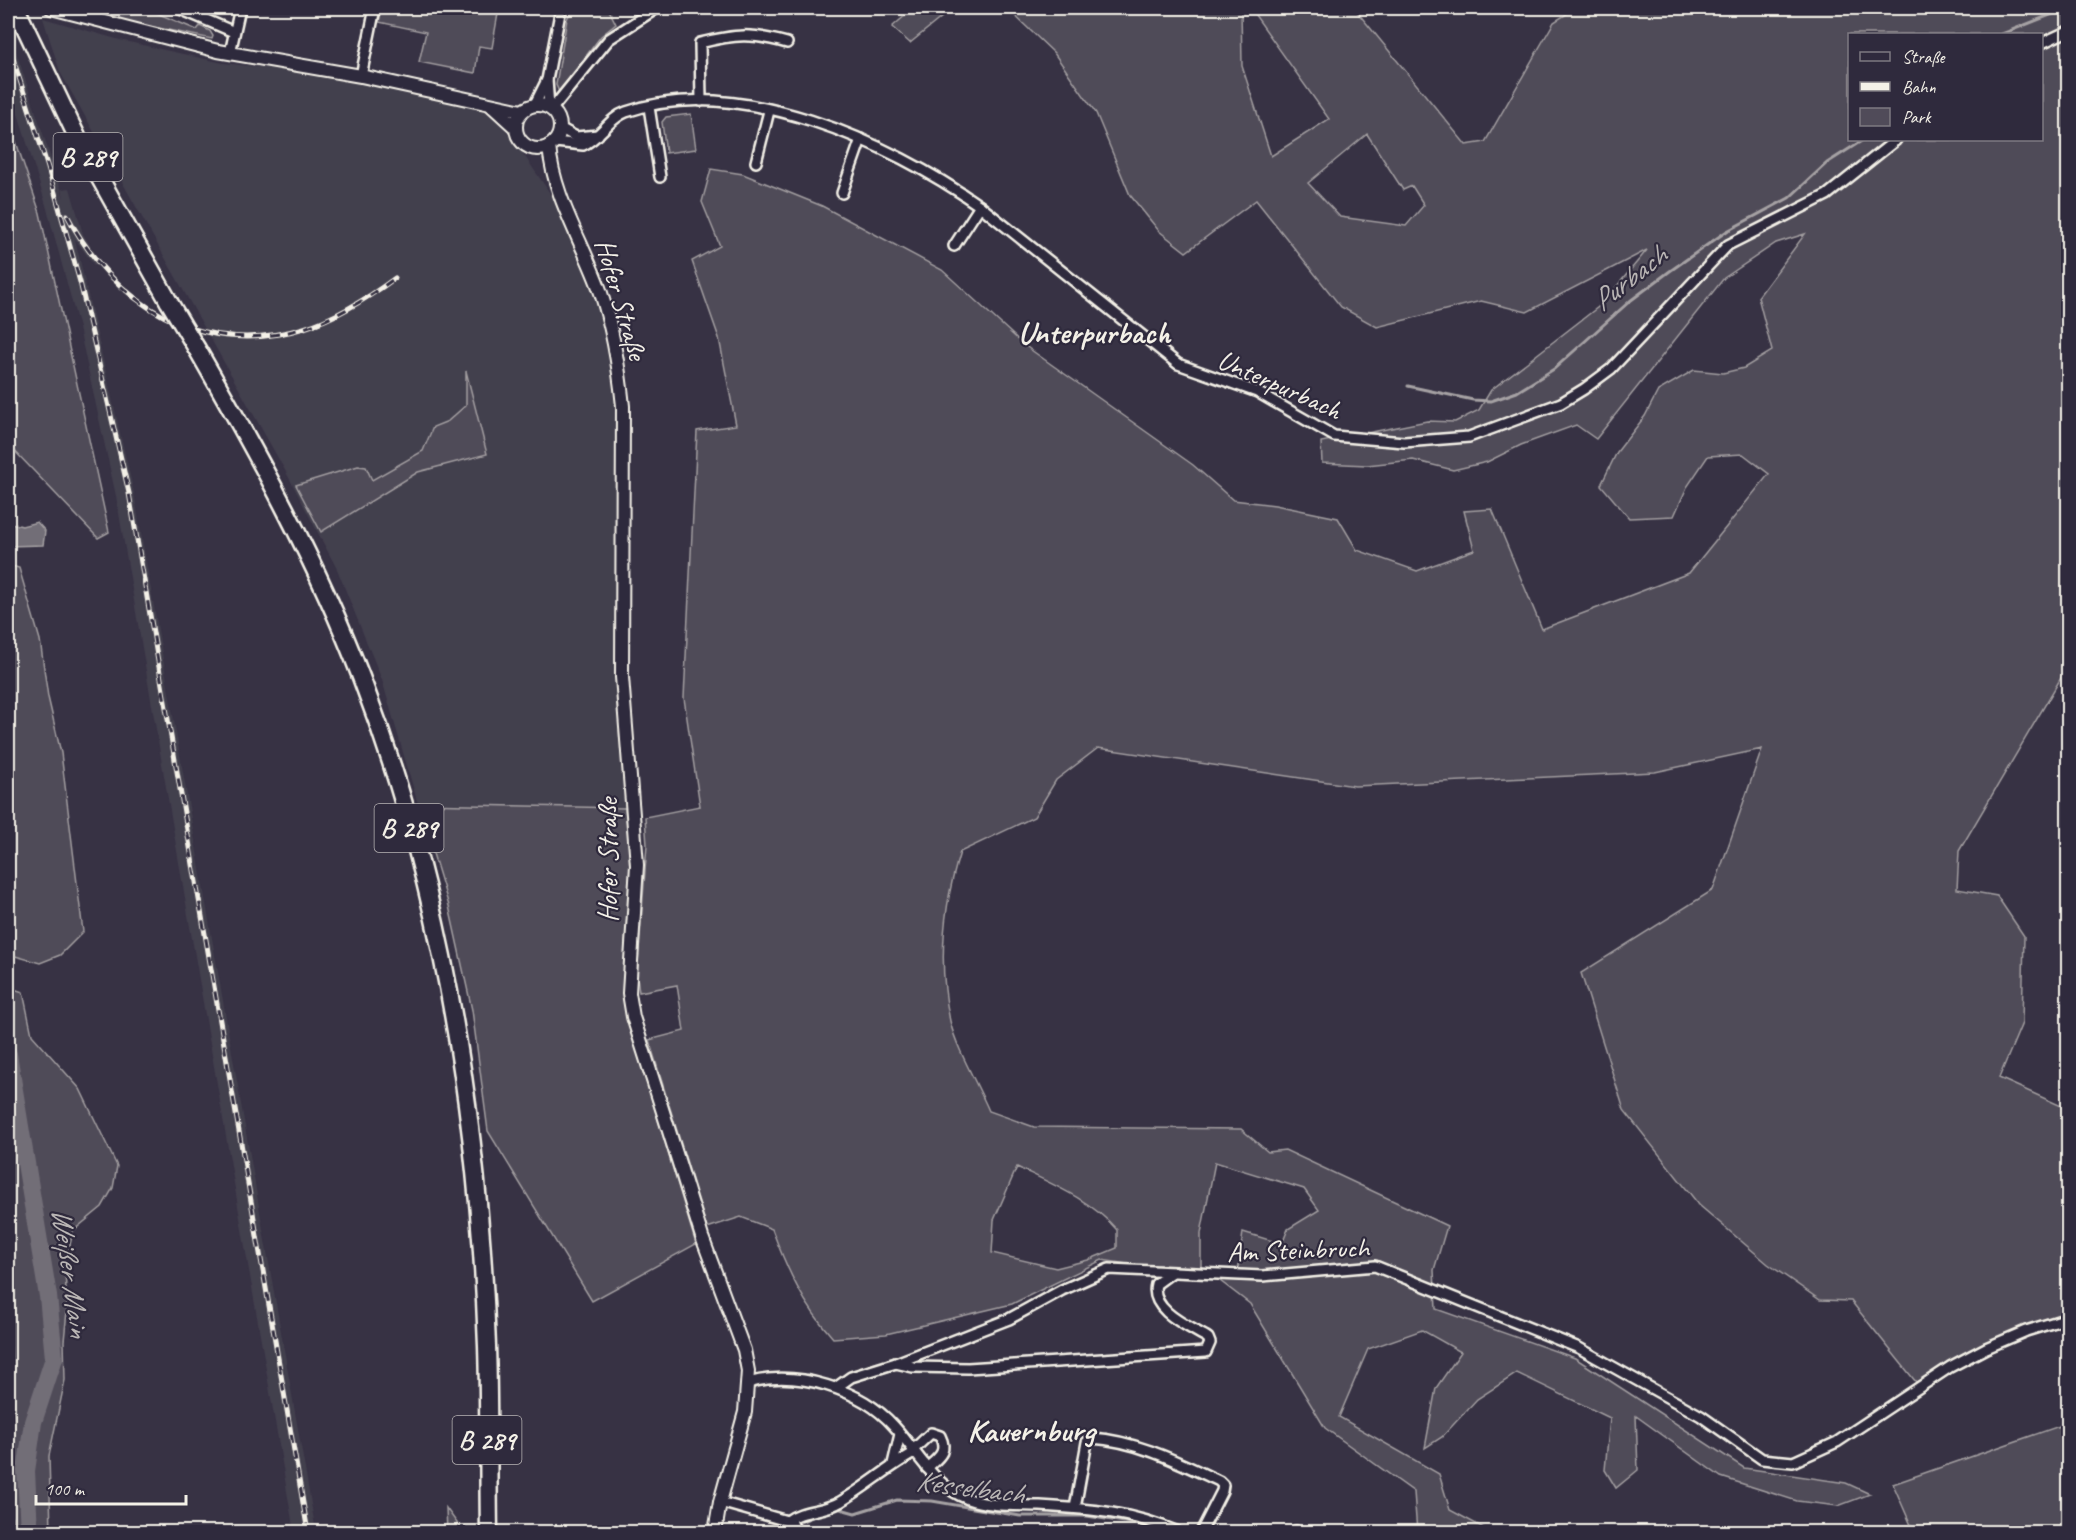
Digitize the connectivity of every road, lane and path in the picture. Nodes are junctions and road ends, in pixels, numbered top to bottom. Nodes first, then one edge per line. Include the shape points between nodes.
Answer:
1 (16, 8) edge
2 (51, 8) edge
3 (178, 8) edge
4 (240, 8) edge
5 (375, 8) edge
6 (561, 8) edge
7 (657, 8) edge
8 (2068, 31) edge
9 (234, 32) junction
10 (788, 43) dead end
11 (2043, 43) edge
12 (230, 53) junction
13 (361, 76) junction
14 (547, 80) junction
15 (701, 101) junction
16 (535, 104) junction
17 (492, 106) junction
18 (649, 107) junction
19 (551, 108) junction
20 (522, 111) junction
21 (769, 111) junction
22 (516, 128) junction
23 (560, 128) junction
24 (598, 135) junction
25 (861, 139) junction
26 (1895, 141) edge
27 (552, 144) junction
28 (536, 149) junction
29 (756, 162) dead end
30 (553, 176) junction
31 (660, 177) dead end
32 (842, 193) dead end
33 (980, 206) junction
34 (954, 246) dead end
35 (1171, 1273) junction
36 (2068, 1318) edge
37 (896, 1363) junction
38 (748, 1383) junction
39 (837, 1387) junction
40 (900, 1434) junction
41 (914, 1451) junction
42 (893, 1464) junction
43 (927, 1468) junction
44 (720, 1502) junction
45 (1075, 1508) junction
46 (793, 1526) edge
47 (489, 1533) edge
48 (715, 1533) edge
49 (1178, 1533) edge
50 (1201, 1533) edge

1 - 47 highway, B 289, bridge via 78,140 266,472 333,609 384,743 428,900 452,1019 479,1206 487,1347
2 - 12 street
3 - 9 street
4 - 9 street
5 - 13 street
6 - 14 street
7 - 19 street via 609,39
8 - 11 street
9 - 12 street
10 - 15 street via 757,34 741,34 700,43
12 - 13 street
13 - 17 street via 471,98
14 - 16 street
14 - 19 street
15 - 18 street, Unterpurbach
15 - 21 street, Unterpurbach
16 - 19 street
16 - 20 street
17 - 20 street
17 - 22 street
18 - 24 street, Unterpurbach via 616,117
18 - 31 street
19 - 23 street
20 - 22 street
21 - 25 street, Unterpurbach via 813,120
21 - 29 street
22 - 28 street via 520,140
23 - 24 street via 576,137
23 - 27 street
24 - 27 street via 583,146
25 - 32 street
25 - 33 street, Unterpurbach via 925,170
26 - 33 street, Unterpurbach via 1827,195 1728,245 1611,369 1569,398 1478,435 1404,442 1334,435 1257,392 1178,364
27 - 28 street
27 - 30 street, Hofer Straße
28 - 30 street, Hofer Straße
30 - 38 street, Hofer Straße via 601,293 618,364 623,406 622,677 637,864 629,993 633,1017 702,1237 744,1350
33 - 34 street
35 - 36 street, Am Steinbruch via 1262,1276 1375,1266 1579,1348 1701,1416 1762,1459 1793,1462 1837,1442 1950,1367 1986,1348
35 - 37 street, Am Steinbruch via 1109,1269 1009,1319
35 - 37 street via 1156,1284 1154,1290 1160,1304 1208,1338 1206,1352 968,1368
37 - 39 street via 851,1377
38 - 39 street via 763,1378
38 - 44 street, Hofer Straße via 745,1412
39 - 40 street via 880,1412
40 - 41 street
40 - 42 street
41 - 42 street
41 - 43 street
41 - 43 street via 931,1433 940,1436 942,1454
42 - 46 street via 839,1503 796,1515
43 - 45 street via 947,1487 968,1499
44 - 46 street
44 - 48 street, Hofer Straße
45 - 49 street via 1114,1511
45 - 50 street via 1087,1442 1092,1438 1104,1439 1161,1455 1219,1481 1222,1491

